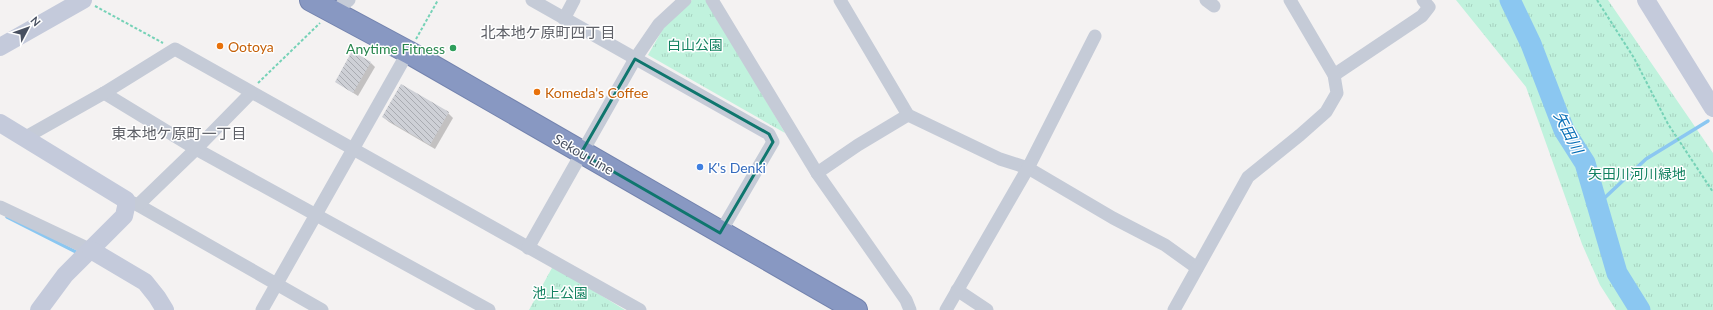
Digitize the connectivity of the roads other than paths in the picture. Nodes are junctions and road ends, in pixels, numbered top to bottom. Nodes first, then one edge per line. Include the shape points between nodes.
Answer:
1 (83, 0) edge
2 (311, 0) edge
3 (532, 0) edge
4 (574, 0) edge
5 (685, 0) edge
6 (712, 0) edge
7 (840, 0) edge
8 (1290, 0) edge
9 (1423, 0) edge
10 (1646, 0) edge
11 (341, 6) edge
12 (564, 19) junction
13 (1095, 36) dead end
14 (0, 47) edge
15 (408, 52) junction
16 (635, 59) junction
17 (1334, 75) junction
18 (250, 92) junction
19 (104, 93) junction
20 (1712, 104) edge
21 (908, 114) junction
22 (0, 123) edge
23 (26, 137) junction
24 (196, 149) junction
25 (353, 150) junction
26 (581, 153) junction
27 (1028, 168) junction
28 (817, 173) junction
29 (132, 202) junction
30 (0, 206) edge
31 (317, 214) junction
32 (720, 233) junction
33 (528, 248) junction
34 (91, 250) junction
35 (1197, 268) junction
36 (276, 285) junction
37 (957, 290) junction
38 (39, 310) edge
39 (165, 310) edge
40 (262, 310) edge
41 (322, 310) edge
42 (489, 310) edge
43 (640, 310) edge
44 (856, 310) edge
45 (910, 310) edge
46 (946, 310) edge
47 (987, 310) edge
48 (1174, 310) edge

1 - 14 street
2 - 11 highway, Sekou Line
3 - 12 street
4 - 12 street
5 - 16 street via 659,24
6 - 28 street
7 - 21 street
8 - 17 street
9 - 17 street via 1429,7 1422,16
10 - 20 street
11 - 15 highway, Sekou Line
12 - 16 street
13 - 27 street
15 - 25 street
15 - 26 highway, Sekou Line
16 - 26 street
16 - 32 street via 769,134 773,142
17 - 35 street via 1337,92 1326,112 1248,177
18 - 19 street via 175,49
18 - 24 street
18 - 25 street
19 - 23 street
19 - 24 street
21 - 27 street via 1000,159
21 - 28 street
22 - 23 street
23 - 29 street
24 - 29 street
24 - 31 street
25 - 31 street
25 - 33 street
26 - 32 highway, Sekou Line
26 - 33 street
27 - 35 street via 1164,245
27 - 37 street
28 - 45 street via 906,300
29 - 34 street via 126,207 124,216
29 - 36 street
30 - 34 street
31 - 36 street
31 - 42 street
32 - 44 highway, Sekou Line
33 - 43 street
34 - 38 street via 65,275
34 - 39 street via 145,282
35 - 48 street
36 - 40 street
36 - 41 street
37 - 46 street
37 - 47 street

